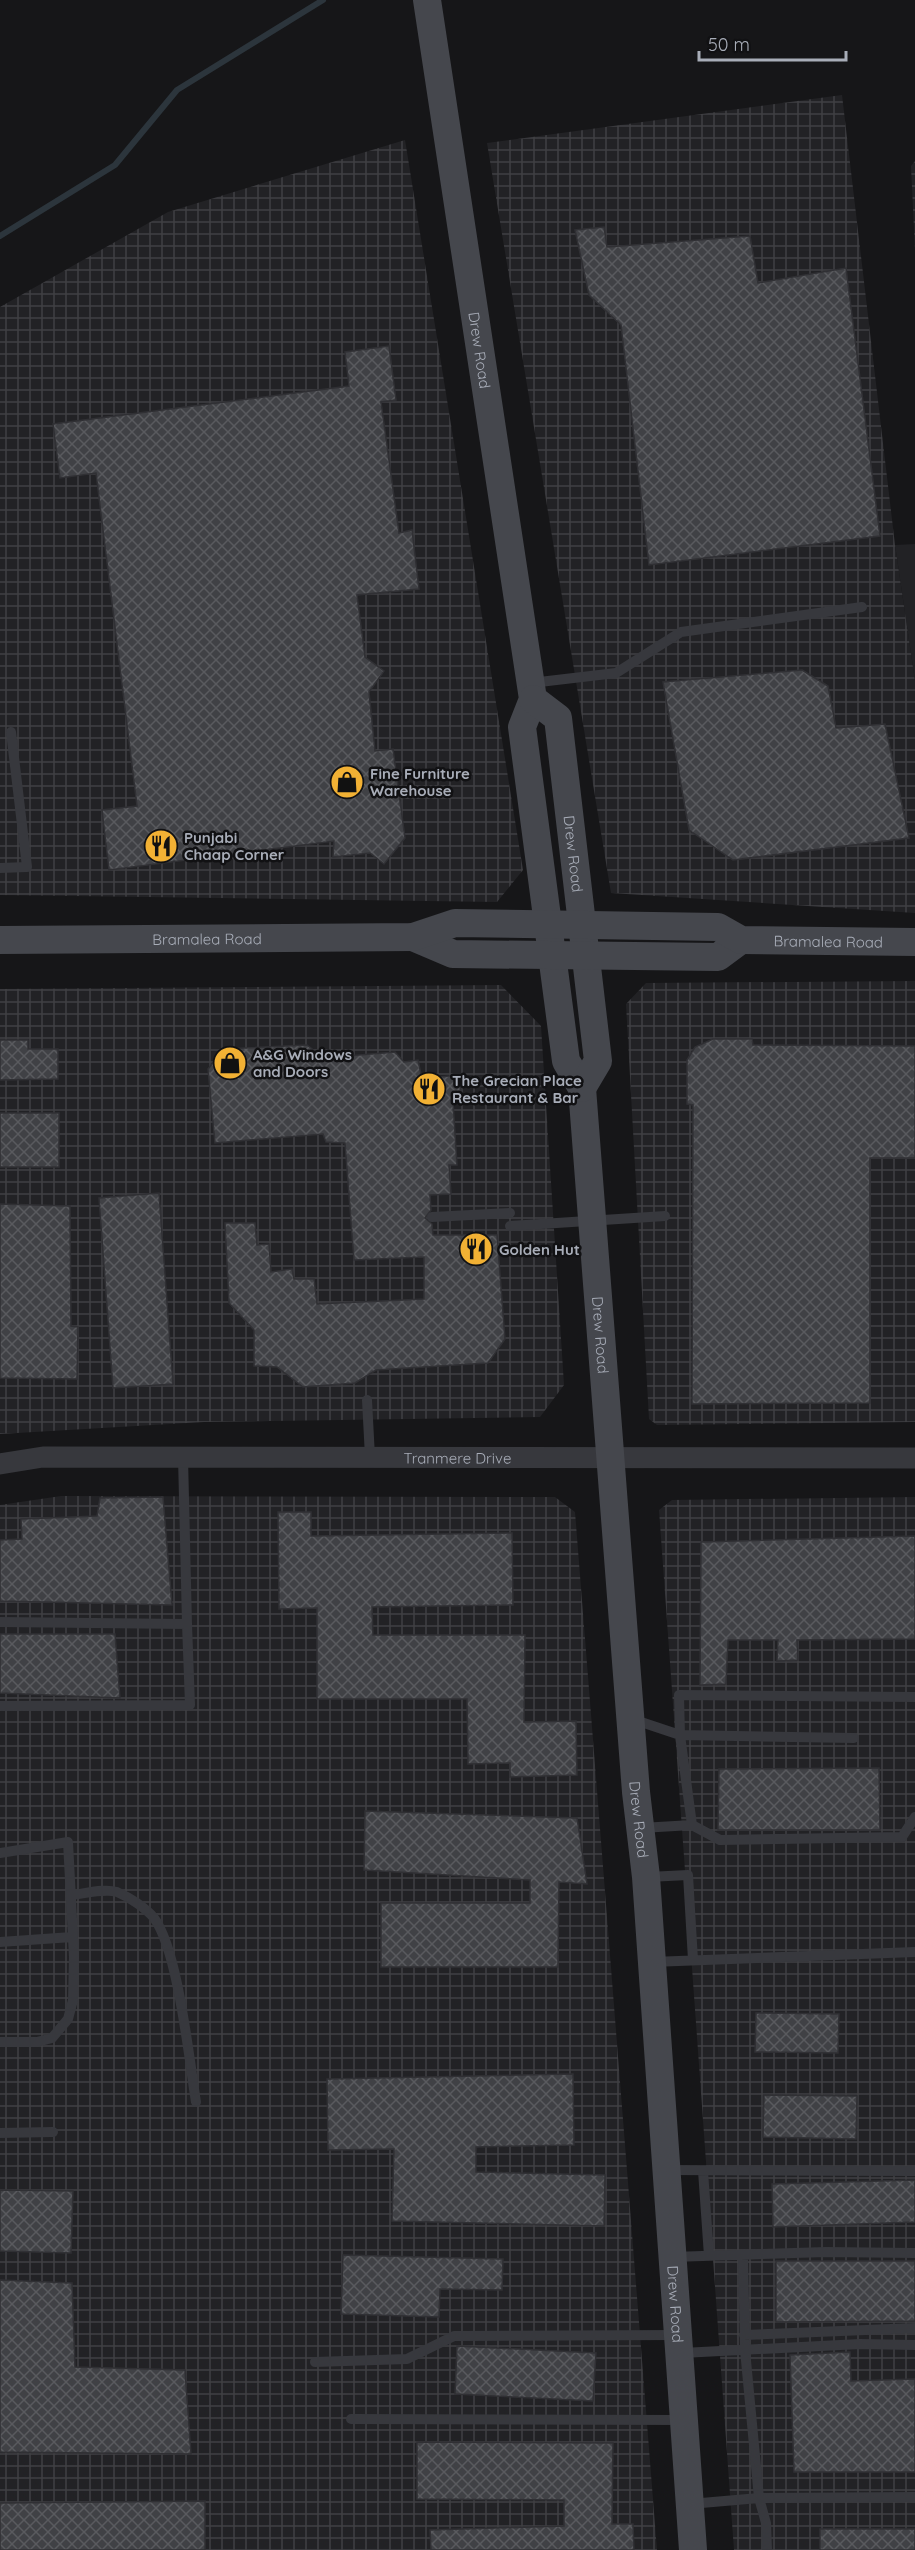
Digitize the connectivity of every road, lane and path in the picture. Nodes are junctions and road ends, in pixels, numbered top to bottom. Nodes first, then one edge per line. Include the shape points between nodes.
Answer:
1 (427, 0) edge
2 (862, 606) dead end
3 (532, 691) junction
4 (11, 732) dead end
5 (0, 868) edge
6 (548, 924) junction
7 (582, 924) junction
8 (413, 937) junction
9 (0, 940) edge
10 (741, 940) junction
11 (915, 942) edge
12 (553, 955) junction
13 (586, 955) junction
14 (582, 1088) junction
15 (510, 1213) dead end
16 (665, 1216) dead end
17 (432, 1217) dead end
18 (592, 1220) junction
19 (510, 1226) dead end
20 (367, 1400) dead end
21 (183, 1457) junction
22 (370, 1457) junction
23 (611, 1458) junction
24 (915, 1458) edge
25 (0, 1464) edge
26 (0, 1622) edge
27 (187, 1624) junction
28 (915, 1697) edge
29 (0, 1706) edge
30 (632, 1719) junction
31 (680, 1735) junction
32 (854, 1738) dead end
33 (915, 1817) edge
34 (692, 1825) junction
35 (640, 1828) junction
36 (0, 1853) edge
37 (646, 1877) junction
38 (71, 1895) junction
39 (72, 1937) junction
40 (0, 1942) edge
41 (915, 1952) edge
42 (693, 1960) junction
43 (651, 1962) junction
44 (0, 2042) edge
45 (196, 2102) dead end
46 (53, 2132) dead end
47 (0, 2133) edge
48 (665, 2170) junction
49 (703, 2171) junction
50 (915, 2172) edge
51 (915, 2253) edge
52 (743, 2254) junction
53 (709, 2256) junction
54 (671, 2257) junction
55 (915, 2328) edge
56 (744, 2335) junction
57 (678, 2344) junction
58 (915, 2344) edge
59 (745, 2349) junction
60 (315, 2362) dead end
61 (351, 2419) dead end
62 (684, 2420) junction
63 (915, 2497) edge
64 (759, 2498) junction
65 (690, 2504) junction
66 (693, 2550) edge
67 (767, 2550) edge

1 - 3 street, Drew Road
2 - 3 lane via 681,632 616,673
3 - 6 street, Drew Road via 522,727
3 - 7 street, Drew Road via 558,718
4 - 5 lane via 27,867
6 - 7 street, Bramalea Road
6 - 8 street, Bramalea Road via 455,923
6 - 12 street, Drew Road
7 - 10 street, Bramalea Road via 718,927
7 - 13 street, Drew Road
8 - 9 street, Bramalea Road
8 - 12 street, Bramalea Road via 453,954
10 - 11 street, Bramalea Road
10 - 13 street, Bramalea Road via 718,957
12 - 13 street, Bramalea Road
12 - 14 street, Drew Road via 566,1061
13 - 14 street, Drew Road via 598,1061
14 - 18 street, Drew Road
15 - 17 lane
16 - 18 lane
18 - 19 lane
18 - 23 street, Drew Road
20 - 22 lane
21 - 22 street, Tranmere Drive
21 - 25 street, Tranmere Drive via 44,1457
21 - 27 lane
22 - 23 street, Tranmere Drive
23 - 24 street, Tranmere Drive
23 - 30 street, Drew Road
26 - 27 lane
27 - 29 lane via 190,1705
28 - 31 lane via 679,1695
30 - 31 lane
30 - 35 street, Drew Road
31 - 32 lane
31 - 34 lane
33 - 34 lane via 902,1837 720,1840
34 - 35 lane
35 - 37 street, Drew Road
36 - 38 lane via 68,1842
37 - 42 lane via 688,1875
37 - 43 street, Drew Road
38 - 39 lane
38 - 45 lane via 114,1891 154,1918 164,1938 180,1999
39 - 40 lane
39 - 44 lane via 73,2000 60,2031 37,2042
41 - 42 lane
42 - 43 lane
43 - 48 street, Drew Road
46 - 47 lane
48 - 49 lane
48 - 54 street, Drew Road
49 - 50 lane
49 - 53 lane
51 - 52 lane
52 - 53 lane
52 - 56 lane
53 - 54 lane
54 - 57 street, Drew Road
55 - 56 lane
56 - 59 lane
57 - 59 lane
57 - 60 lane via 454,2336 407,2359
57 - 62 street, Drew Road
58 - 59 lane
59 - 64 lane
61 - 62 lane
62 - 65 street, Drew Road
63 - 64 lane
64 - 65 lane
64 - 67 lane via 766,2523
65 - 66 street, Drew Road

